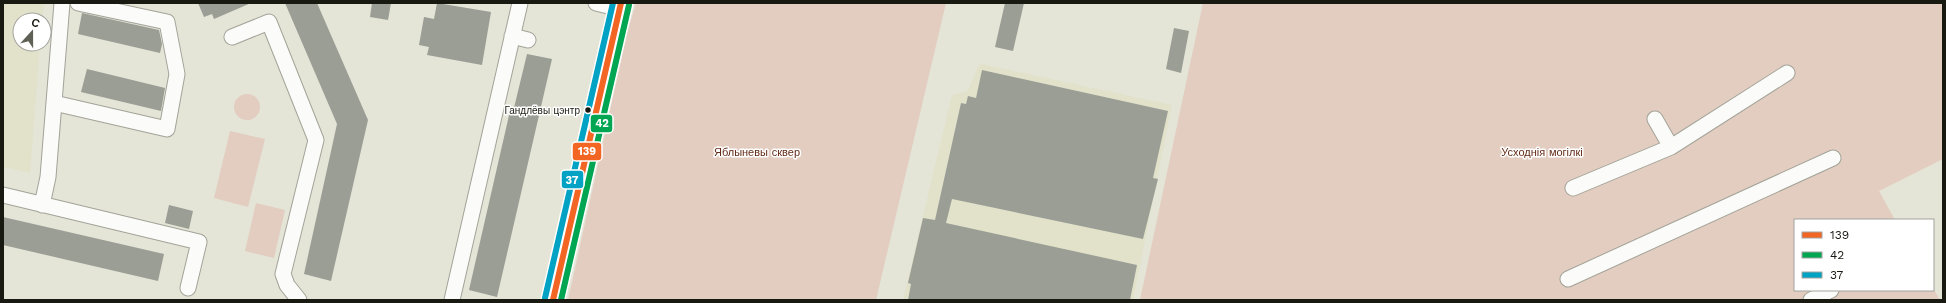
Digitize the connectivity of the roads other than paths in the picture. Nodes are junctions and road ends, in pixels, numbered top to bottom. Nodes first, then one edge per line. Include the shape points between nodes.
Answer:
1 (62, 3) edge
2 (78, 3) edge
3 (520, 3) edge
4 (596, 3) edge
5 (620, 6) edge
6 (512, 36) junction
7 (232, 37) dead end
8 (528, 40) dead end
9 (1787, 73) dead end
10 (54, 104) junction
11 (1655, 119) dead end
12 (1671, 147) junction
13 (1833, 158) dead end
14 (1573, 188) dead end
15 (3, 195) edge
16 (42, 205) junction
17 (1568, 279) dead end
18 (188, 288) dead end
19 (1829, 291) edge
20 (299, 300) edge
21 (452, 300) edge
22 (552, 300) edge
23 (1811, 300) edge

1 - 10 lane
2 - 10 lane via 167,22 177,74 167,129
3 - 6 lane
4 - 5 lane
5 - 22 main road
6 - 8 lane
6 - 21 lane
7 - 20 lane via 269,22 316,140 283,274 287,285
9 - 12 lane
10 - 16 lane via 48,177
11 - 12 lane
12 - 14 lane
13 - 17 lane
15 - 16 lane
16 - 18 lane via 199,242
19 - 23 lane

